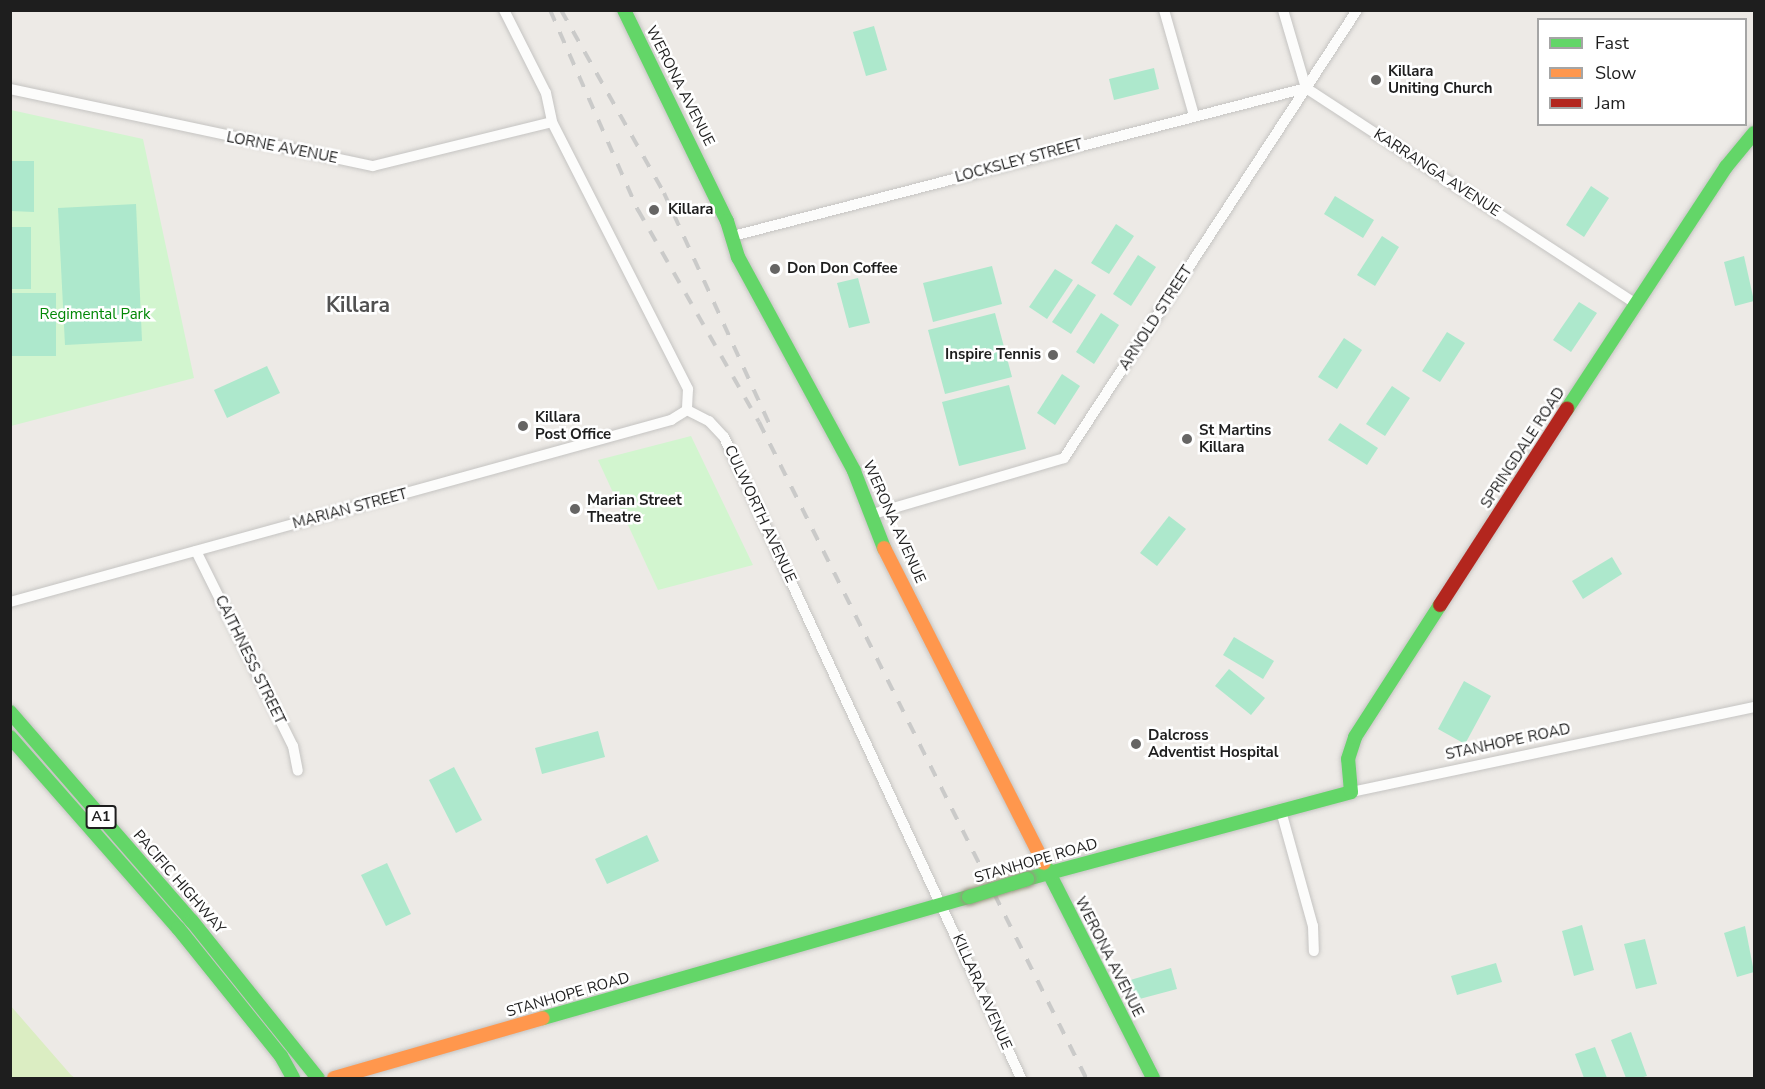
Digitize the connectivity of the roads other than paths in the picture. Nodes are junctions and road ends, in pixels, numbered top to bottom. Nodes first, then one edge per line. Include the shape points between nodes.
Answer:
1 (504, 10) edge
2 (624, 10) edge
3 (1164, 10) edge
4 (1283, 10) edge
5 (1357, 10) edge
6 (1306, 88) junction
7 (10, 89) edge
8 (1194, 115) junction
9 (552, 122) junction
10 (1755, 133) edge
11 (733, 236) junction
12 (1635, 303) junction
13 (687, 410) junction
14 (873, 514) junction
15 (196, 550) junction
16 (10, 602) edge
17 (1755, 707) edge
18 (10, 712) edge
19 (10, 737) edge
20 (298, 771) dead end
21 (1351, 792) junction
22 (1281, 811) junction
23 (1048, 874) junction
24 (942, 905) junction
25 (1314, 951) dead end
26 (293, 1078) edge
27 (318, 1078) edge
28 (334, 1078) edge
29 (1021, 1078) edge
30 (1153, 1078) edge

1 - 9 street via 546,93
2 - 11 main road, WERONA AVENUE
3 - 8 street
4 - 6 street
5 - 6 street, ARNOLD STREET
6 - 8 street, LOCKSLEY STREET
6 - 12 street, KARRANGA AVENUE
6 - 14 street, ARNOLD STREET via 1064,458
7 - 9 street, LORNE AVENUE via 373,166
8 - 11 street, LOCKSLEY STREET
9 - 13 street via 688,389
10 - 12 main road, SPRINGDALE ROAD via 1726,167
11 - 14 main road, WERONA AVENUE via 738,257
12 - 21 main road, SPRINGDALE ROAD via 1351,744
13 - 15 street, MARIAN STREET via 671,420
13 - 24 street, CULWORTH AVENUE via 709,420 724,437
14 - 23 main road, WERONA AVENUE via 882,544
15 - 16 street, MARIAN STREET
15 - 20 street, CAITHNESS STREET via 293,746
17 - 21 street, STANHOPE ROAD
18 - 27 main road, PACIFIC HIGHWAY / A1 via 199,930
19 - 26 main road, PACIFIC HIGHWAY / A1 via 178,928 281,1056
21 - 22 main road, STANHOPE ROAD
22 - 23 main road, STANHOPE ROAD
22 - 25 street via 1313,926
23 - 24 main road, STANHOPE ROAD, bridge
23 - 30 main road, WERONA AVENUE
24 - 28 main road, STANHOPE ROAD
24 - 29 street, KILLARA AVENUE

